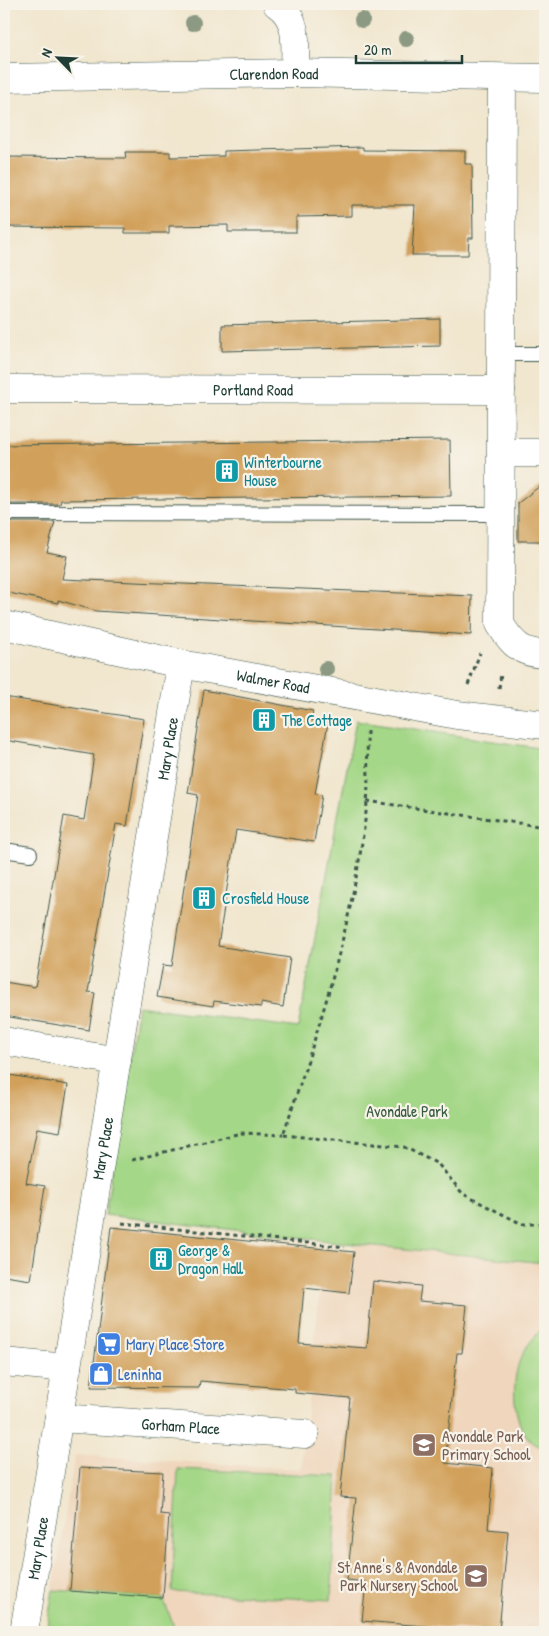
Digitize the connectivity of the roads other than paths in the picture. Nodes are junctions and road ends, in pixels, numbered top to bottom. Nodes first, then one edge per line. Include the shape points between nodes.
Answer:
1 (277, 4) edge
2 (295, 73) junction
3 (4, 78) edge
4 (502, 78) junction
5 (545, 78) edge
6 (501, 354) junction
7 (545, 354) edge
8 (4, 389) edge
9 (501, 390) junction
10 (501, 453) junction
11 (545, 453) edge
12 (4, 513) edge
13 (501, 514) junction
14 (4, 626) edge
15 (545, 654) edge
16 (181, 664) junction
17 (545, 725) edge
18 (4, 850) edge
19 (30, 854) dead end
20 (4, 1041) edge
21 (117, 1061) junction
22 (4, 1362) edge
23 (67, 1368) junction
24 (59, 1418) junction
25 (305, 1434) dead end
26 (24, 1632) edge

1 - 2 street via 287,11 292,20
2 - 3 street, Clarendon Road
2 - 4 street, Clarendon Road
4 - 5 street, Clarendon Road
4 - 6 street
6 - 7 lane
6 - 9 street
8 - 9 street, Portland Road
9 - 10 street
10 - 11 street
10 - 13 street
12 - 13 lane
13 - 15 street via 504,630 517,648 533,654
14 - 16 street, Walmer Road
16 - 17 street, Walmer Road via 457,715
16 - 21 street, Mary Place
18 - 19 lane
20 - 21 street
21 - 23 street, Mary Place
22 - 23 street
23 - 24 street, Mary Place
24 - 25 street, Gorham Place
24 - 26 street, Mary Place

